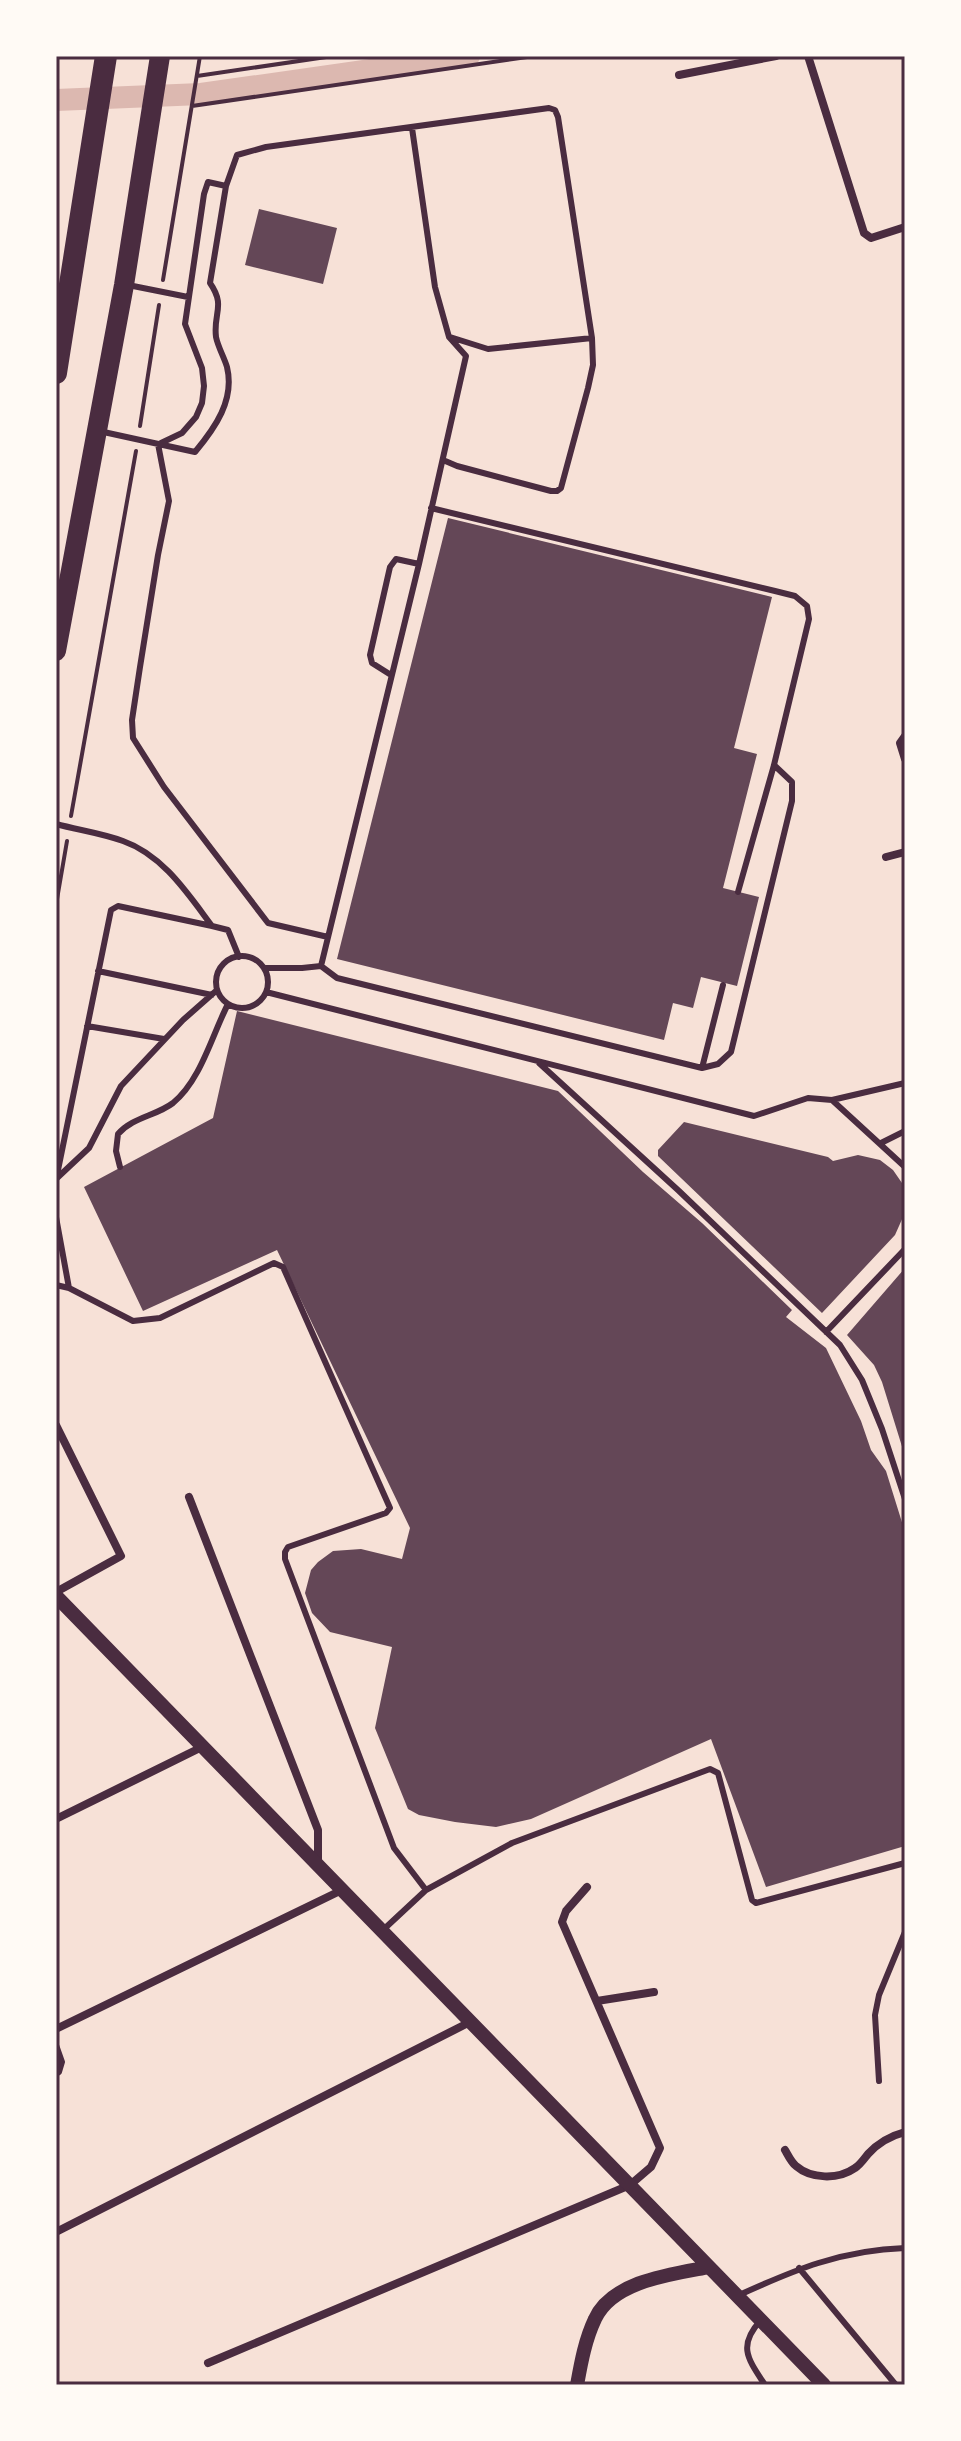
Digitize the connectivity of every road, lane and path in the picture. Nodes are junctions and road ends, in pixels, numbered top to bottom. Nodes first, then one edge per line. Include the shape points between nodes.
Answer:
1 (106, 56) edge
2 (160, 56) edge
3 (200, 56) edge
4 (333, 56) edge
5 (534, 56) edge
6 (776, 56) edge
7 (808, 56) edge
8 (679, 75) dead end
9 (196, 76) junction
10 (191, 106) junction
11 (412, 128) junction
12 (226, 186) junction
13 (905, 227) edge
14 (124, 285) junction
15 (161, 292) junction
16 (188, 297) junction
17 (449, 337) junction
18 (592, 338) junction
19 (56, 373) edge
20 (97, 431) junction
21 (138, 440) junction
22 (158, 444) junction
23 (443, 460) junction
24 (431, 508) junction
25 (419, 564) junction
26 (60, 608) edge
27 (56, 651) edge
28 (391, 675) junction
29 (905, 736) edge
30 (905, 759) edge
31 (774, 765) junction
32 (56, 824) edge
33 (69, 828) junction
34 (905, 852) edge
35 (886, 857) dead end
36 (738, 892) dead end
37 (56, 905) edge
38 (212, 926) junction
39 (328, 937) junction
40 (239, 957) junction
41 (321, 966) junction
42 (264, 968) junction
43 (98, 971) junction
44 (723, 985) dead end
45 (215, 992) junction
46 (266, 992) junction
47 (228, 1004) junction
48 (87, 1026) junction
49 (164, 1039) junction
50 (536, 1060) junction
51 (702, 1068) junction
52 (905, 1083) edge
53 (832, 1100) junction
54 (905, 1131) edge
55 (881, 1143) junction
56 (120, 1167) dead end
57 (905, 1167) edge
58 (56, 1180) edge
59 (56, 1217) edge
60 (905, 1249) edge
61 (56, 1285) edge
62 (69, 1288) junction
63 (826, 1332) junction
64 (56, 1425) edge
65 (189, 1497) dead end
66 (905, 1499) edge
67 (56, 1594) edge
68 (202, 1747) junction
69 (56, 1819) edge
70 (905, 1863) edge
71 (318, 1866) junction
72 (587, 1887) dead end
73 (342, 1890) junction
74 (426, 1890) junction
75 (382, 1931) junction
76 (905, 1932) edge
77 (654, 1992) dead end
78 (597, 2001) junction
79 (470, 2022) junction
80 (56, 2029) edge
81 (56, 2045) edge
82 (56, 2074) edge
83 (879, 2081) dead end
84 (905, 2132) edge
85 (785, 2150) dead end
86 (630, 2185) junction
87 (56, 2232) edge
88 (905, 2248) edge
89 (709, 2267) junction
90 (799, 2268) junction
91 (737, 2296) junction
92 (761, 2320) junction
93 (208, 2363) dead end
94 (577, 2385) edge
95 (765, 2385) edge
96 (824, 2385) edge
97 (896, 2385) edge

1 - 19 highway
2 - 14 main road
3 - 9 path
4 - 9 path
5 - 10 path
6 - 8 street
7 - 13 street via 860,225 871,238
9 - 10 path
10 - 15 path
11 - 12 lane via 252,150 237,155
11 - 17 lane via 435,287
11 - 18 lane via 555,110
12 - 16 lane via 208,182
12 - 22 lane via 210,283 219,295 216,338 228,371 225,405 214,430 195,452
14 - 15 lane
14 - 20 main road
15 - 16 lane
15 - 21 path
16 - 22 lane via 185,324 202,368 202,403 182,433
17 - 18 lane via 488,349
17 - 23 lane via 466,356
18 - 23 lane via 593,365 560,489 551,491
20 - 21 lane
20 - 26 main road
21 - 22 lane
21 - 33 path
22 - 39 lane via 169,501 133,738 268,923
23 - 24 lane
24 - 25 lane
24 - 31 lane via 795,596 807,606 809,619
25 - 28 lane
25 - 28 lane via 396,559 390,567 370,655 372,663
26 - 27 main road
28 - 39 lane
29 - 30 street via 900,741
31 - 36 lane
31 - 51 lane via 792,782 792,801 731,1052 718,1064
32 - 33 lane
33 - 37 path
33 - 38 lane via 124,841 151,856
34 - 35 street
38 - 40 lane via 228,930
38 - 43 lane via 113,907
39 - 41 lane
40 - 42 lane
40 - 45 lane via 220,968
41 - 42 lane
41 - 51 lane via 337,978
42 - 46 lane
43 - 45 lane
43 - 48 lane
44 - 51 lane
45 - 47 lane
45 - 49 lane
46 - 47 lane via 250,1007
46 - 50 lane
47 - 56 lane via 203,1061 181,1094 118,1134
48 - 49 lane
48 - 58 lane
49 - 58 lane via 121,1086 89,1148
50 - 53 lane via 754,1116 808,1098
50 - 63 lane
52 - 53 lane
53 - 55 lane
54 - 55 lane
55 - 57 lane
59 - 62 lane
60 - 63 lane
61 - 62 lane
62 - 74 lane via 133,1321 148,1321 274,1263 283,1267 390,1508 288,1547 285,1559 394,1848
63 - 66 lane via 862,1380
64 - 67 street via 121,1556
65 - 71 street via 318,1830
67 - 68 street
68 - 69 street
68 - 71 street
70 - 74 lane via 756,1903 718,1773 710,1769 512,1843
71 - 73 street
72 - 78 street via 562,1922
73 - 75 street
73 - 80 street
74 - 75 lane
75 - 79 street
76 - 83 lane via 875,2015
77 - 78 street
78 - 86 street via 660,2148 651,2167
79 - 86 street
79 - 87 street
81 - 82 lane via 62,2062
84 - 85 street via 890,2136 855,2169 838,2175 805,2172
86 - 89 street
86 - 93 street
88 - 90 lane
89 - 91 street
89 - 94 street via 637,2284 612,2299 596,2316
90 - 91 lane
90 - 97 lane
91 - 92 street
92 - 95 lane via 748,2334 747,2349
92 - 96 street

